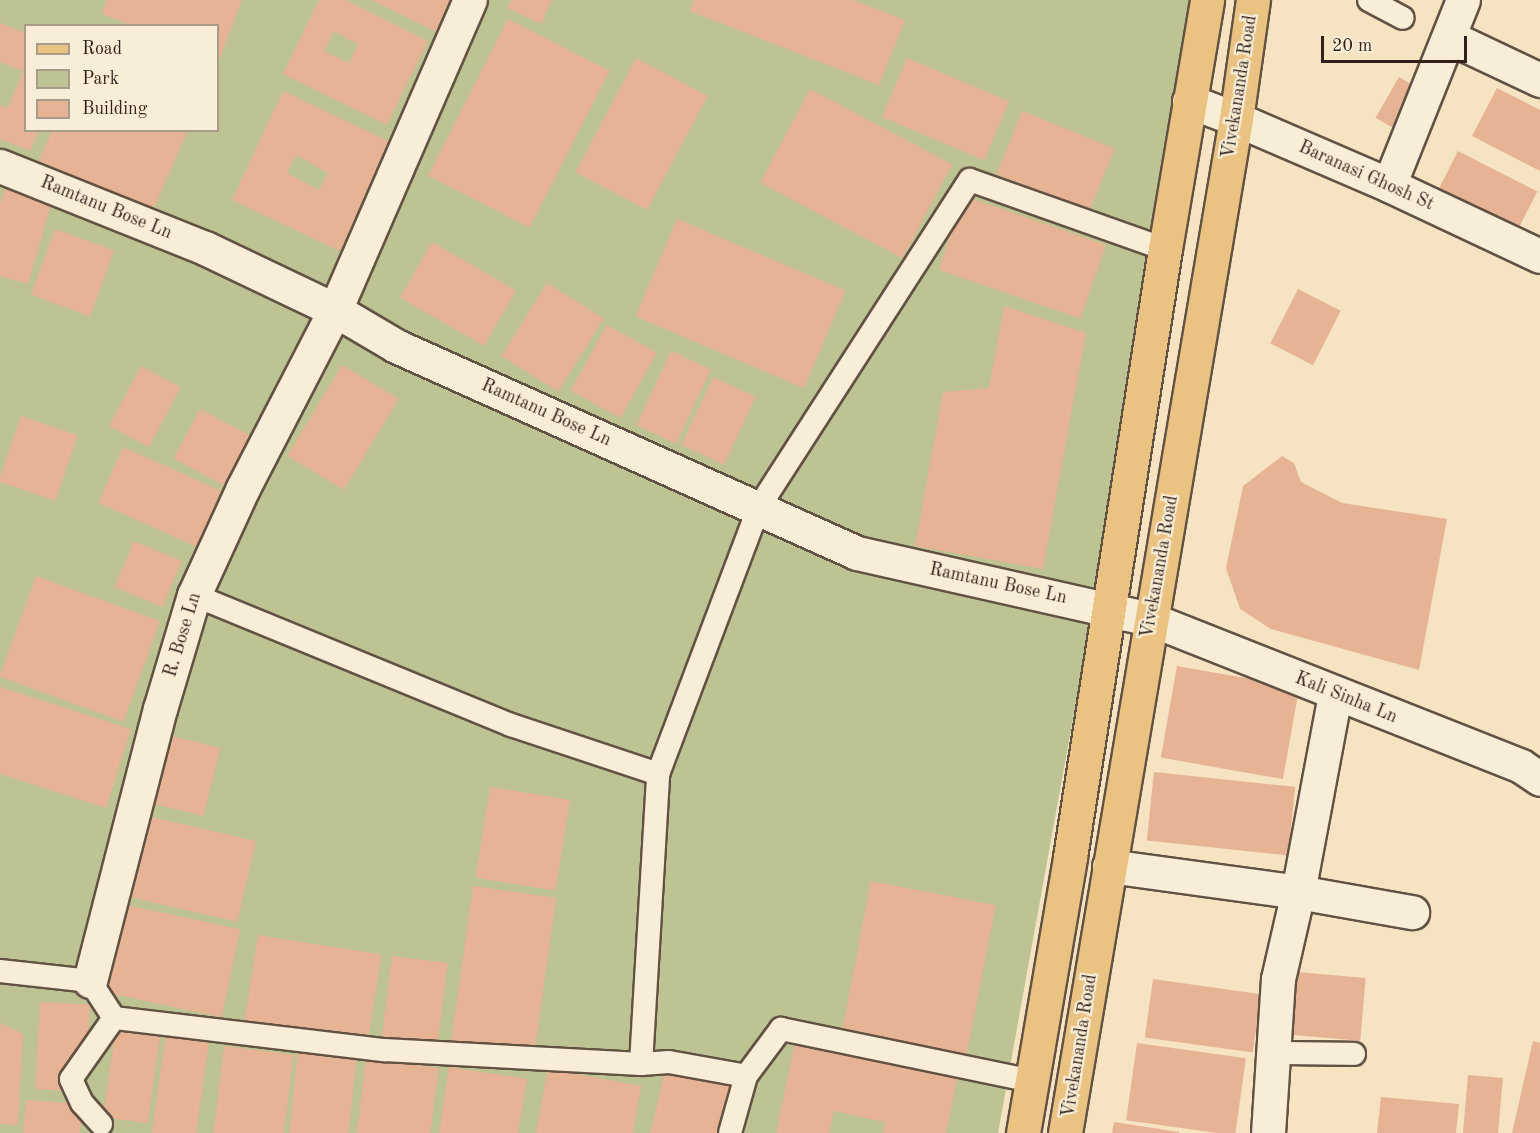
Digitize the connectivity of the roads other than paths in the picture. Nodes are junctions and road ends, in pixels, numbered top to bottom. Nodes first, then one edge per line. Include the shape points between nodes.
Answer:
1 (470, 0) edge
2 (1207, 0) edge
3 (1253, 0) edge
4 (1369, 0) edge
5 (1463, 0) edge
6 (1403, 18) dead end
7 (1449, 38) junction
8 (1540, 80) edge
9 (1189, 101) junction
10 (1236, 119) junction
11 (0, 166) edge
12 (1389, 185) junction
13 (1165, 249) junction
14 (1540, 256) edge
15 (335, 310) junction
16 (759, 507) junction
17 (194, 595) junction
18 (1109, 609) junction
19 (1150, 619) junction
20 (1335, 694) junction
21 (658, 774) junction
22 (1540, 779) edge
23 (1109, 866) junction
24 (1298, 892) junction
25 (1412, 912) dead end
26 (0, 971) edge
27 (90, 981) junction
28 (114, 1018) junction
29 (1273, 1053) junction
30 (1354, 1054) dead end
31 (641, 1064) junction
32 (746, 1076) junction
33 (1032, 1081) junction
34 (101, 1124) dead end
35 (730, 1133) edge
36 (1023, 1133) edge
37 (1065, 1133) edge
38 (1268, 1133) edge

1 - 15 street, R. Bose Ln
2 - 9 main road
3 - 10 main road, Vivekananda Road
4 - 6 lane
5 - 7 street
7 - 8 street
7 - 12 street
9 - 10 street, Baranasi Ghosh St
9 - 13 main road
10 - 12 street, Baranasi Ghosh St
10 - 19 main road, Vivekananda Road
11 - 15 street, Ramtanu Bose Ln via 206,248
12 - 14 street, Baranasi Ghosh St
13 - 16 lane via 970,180
13 - 18 main road
15 - 16 street, Ramtanu Bose Ln via 396,346
15 - 17 street, R. Bose Ln via 243,488
16 - 18 street, Ramtanu Bose Ln via 857,553
16 - 21 lane
17 - 21 lane via 511,725
17 - 27 street, R. Bose Ln via 160,709
18 - 19 street, Ramtanu Bose Ln
18 - 33 main road
19 - 20 street, Kali Sinha Ln
19 - 23 main road, Vivekananda Road
20 - 22 street, Kali Sinha Ln via 1521,766
20 - 24 street
21 - 31 lane
23 - 24 street
23 - 37 main road, Vivekananda Road
24 - 25 street
24 - 29 street via 1278,979
26 - 27 lane
27 - 28 lane
28 - 31 lane via 384,1050
28 - 34 lane via 71,1079 82,1103
29 - 30 lane
29 - 38 street
31 - 32 lane via 669,1062
32 - 33 lane via 781,1029
32 - 35 lane
33 - 36 main road

